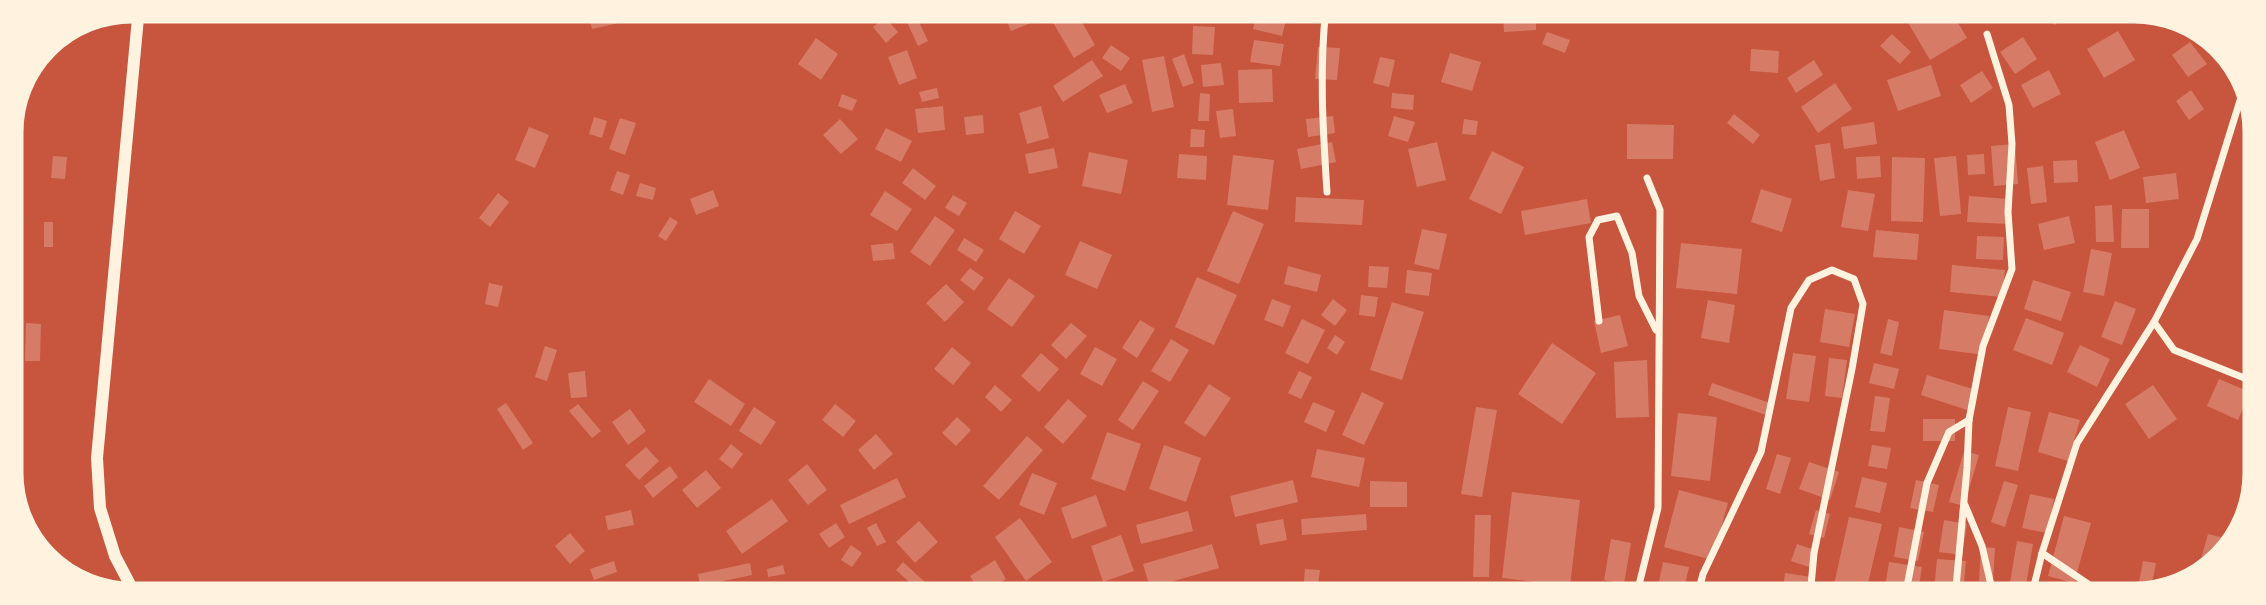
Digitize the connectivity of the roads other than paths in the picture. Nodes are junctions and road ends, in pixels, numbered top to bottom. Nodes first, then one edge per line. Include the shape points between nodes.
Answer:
1 (138, 19) edge
2 (1325, 19) edge
3 (1987, 33) dead end
4 (2241, 97) edge
5 (1647, 178) dead end
6 (1327, 192) dead end
7 (1600, 321) dead end
8 (2154, 322) junction
9 (1658, 334) junction
10 (2247, 379) edge
11 (1969, 420) junction
12 (1964, 503) junction
13 (2042, 553) junction
14 (131, 586) edge
15 (1639, 586) edge
16 (1700, 586) edge
17 (1811, 586) edge
18 (1907, 586) edge
19 (1956, 586) edge
20 (1991, 586) edge
21 (2034, 586) edge
22 (2090, 586) edge

1 - 14 highway via 97,458 100,508 115,556
2 - 6 street via 1321,102
3 - 11 street via 2009,105 2012,269 1983,346
4 - 8 street via 2197,239
5 - 9 street via 1660,209
7 - 9 street via 1589,237 1598,220 1617,216 1632,253 1639,296
8 - 10 street via 2174,350
8 - 13 street via 2077,443
9 - 15 street via 1658,508
11 - 12 street
11 - 18 street via 1949,432 1927,483
12 - 19 street
12 - 20 street via 1982,546
13 - 21 street
13 - 22 street
16 - 17 street via 1761,452 1791,308 1810,280 1832,270 1854,279 1863,304

